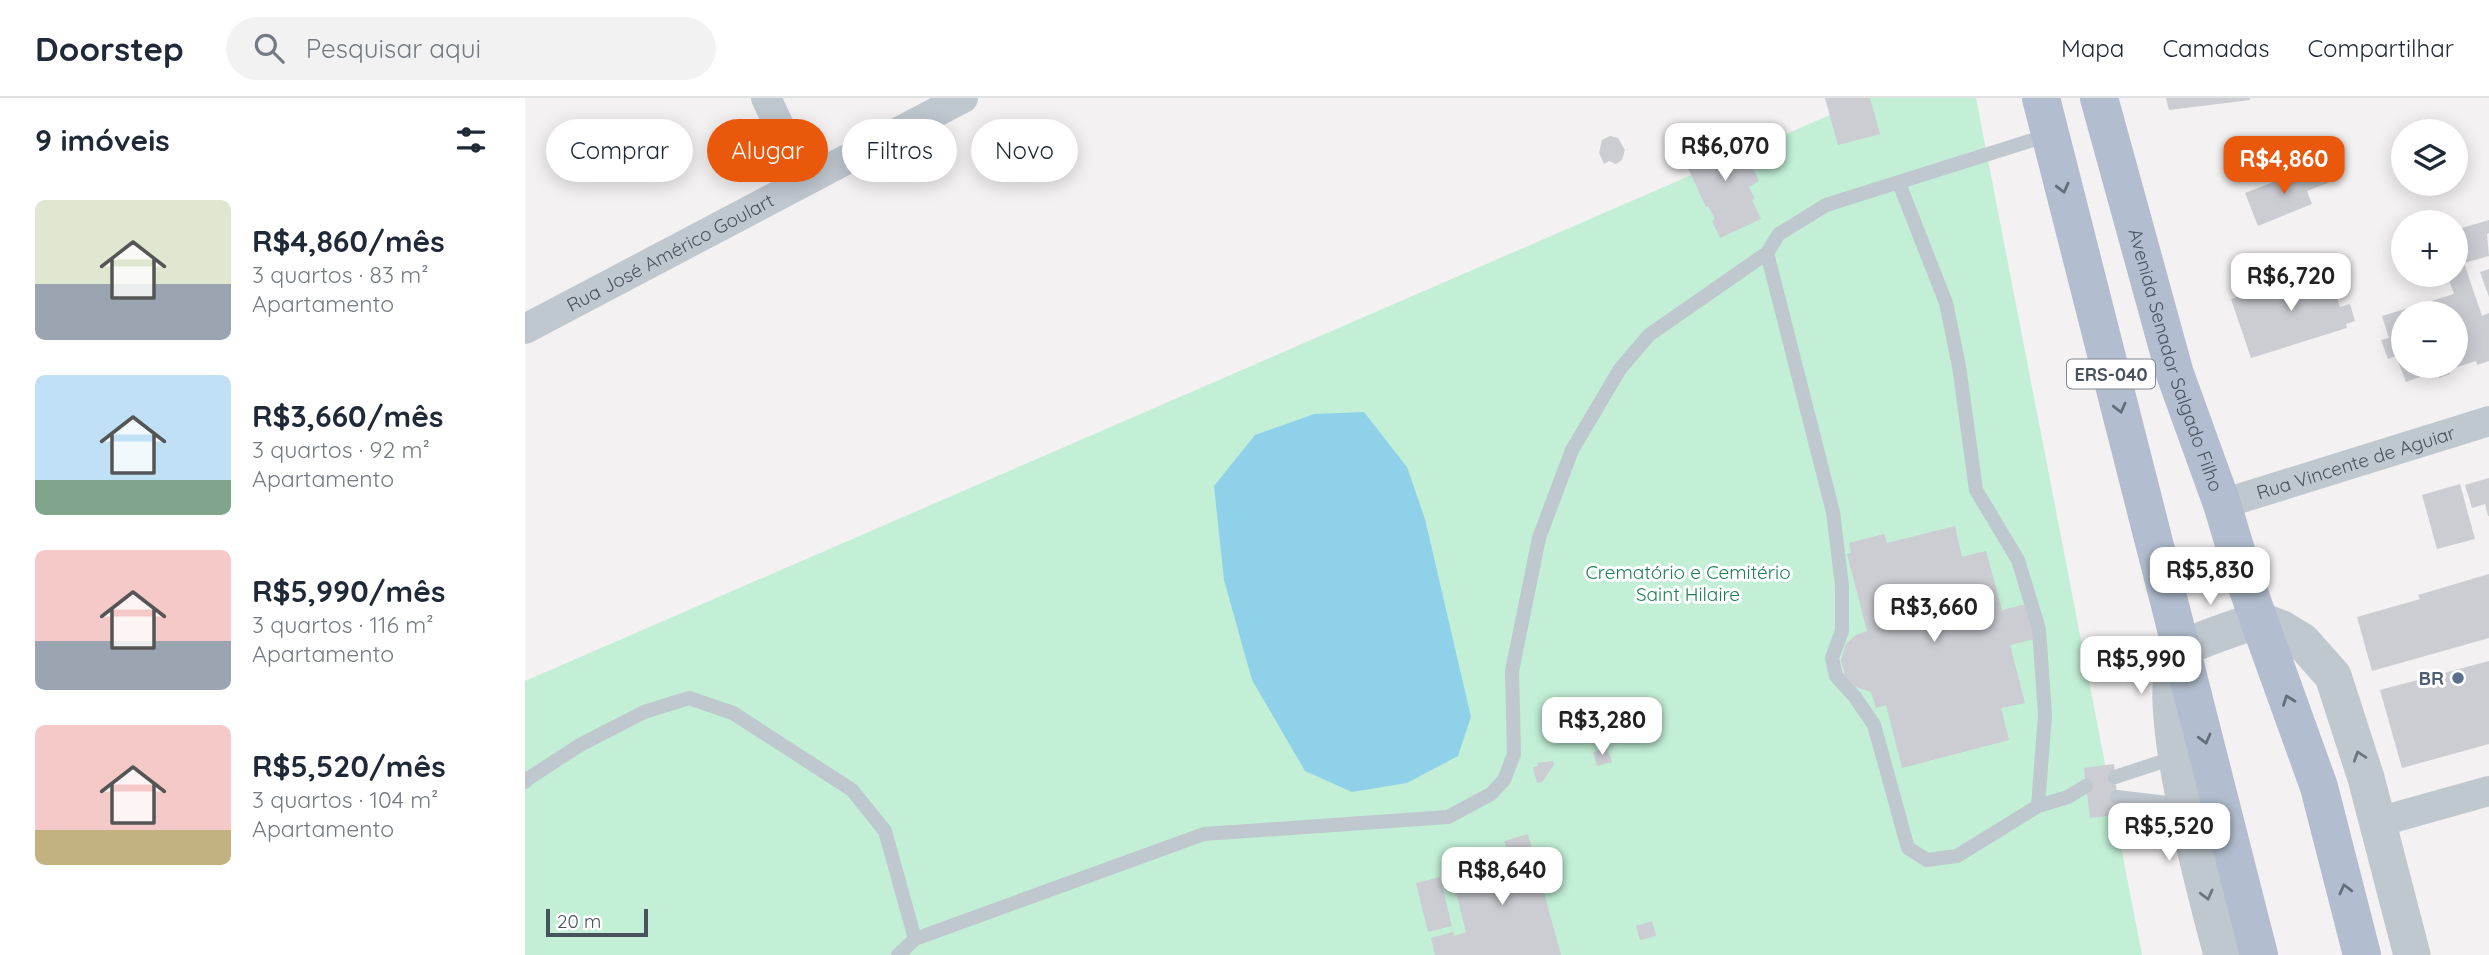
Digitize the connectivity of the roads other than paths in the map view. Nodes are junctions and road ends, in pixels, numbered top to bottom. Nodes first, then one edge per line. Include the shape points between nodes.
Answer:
1 (765, 98) edge
2 (963, 98) edge
3 (2041, 98) edge
4 (2099, 98) edge
5 (775, 119) edge
6 (2050, 135) junction
7 (828, 168) edge
8 (801, 182) edge
9 (1899, 183) junction
10 (1767, 253) junction
11 (525, 329) edge
12 (2489, 421) edge
13 (2222, 504) junction
14 (2259, 620) junction
15 (2181, 649) junction
16 (2177, 757) junction
17 (2115, 777) dead end
18 (525, 782) edge
19 (2087, 791) dead end
20 (2489, 791) edge
21 (2117, 797) dead end
22 (2187, 805) junction
23 (2038, 806) junction
24 (2378, 822) junction
25 (915, 939) junction
26 (898, 955) edge
27 (2223, 955) edge
28 (2259, 955) edge
29 (2361, 955) edge
30 (2412, 955) edge

1 - 5 street
2 - 7 street, Rua José Américo Goulart
3 - 6 main road, ERS-040
4 - 13 main road, Avenida Senador Salgado Filho / ERS-040 via 2175,374
6 - 9 lane
6 -> 15 main road, ERS-040
8 - 11 street, Rua José Américo Goulart
9 - 10 lane via 1826,205 1779,234
9 - 23 lane via 1946,303 1976,491 2018,560 2039,629 2045,715
10 - 23 lane via 1833,512 1842,586 1842,631 1832,658 1836,676 1874,725 1908,848 1927,860 1957,856
10 - 25 lane via 1649,335 1620,369 1572,450 1539,538 1512,671 1514,754 1504,780 1491,794 1448,817 1204,834
12 - 13 street, Rua Vincente de Aguiar
13 - 14 main road, Avenida Senador Salgado Filho / ERS-040
14 - 15 street
24 -> 14 street via 2333,676 2302,641
29 -> 14 main road, Avenida Senador Salgado Filho / ERS-040 via 2319,787
15 - 16 street via 2172,664 2169,686
15 -> 28 main road, ERS-040
16 - 17 lane
16 - 22 street
18 - 25 lane via 580,745 644,712 689,698 733,713 852,790 885,831
19 - 23 lane
20 - 24 street
21 - 22 lane
22 -> 27 street
24 - 30 street
25 - 26 lane

